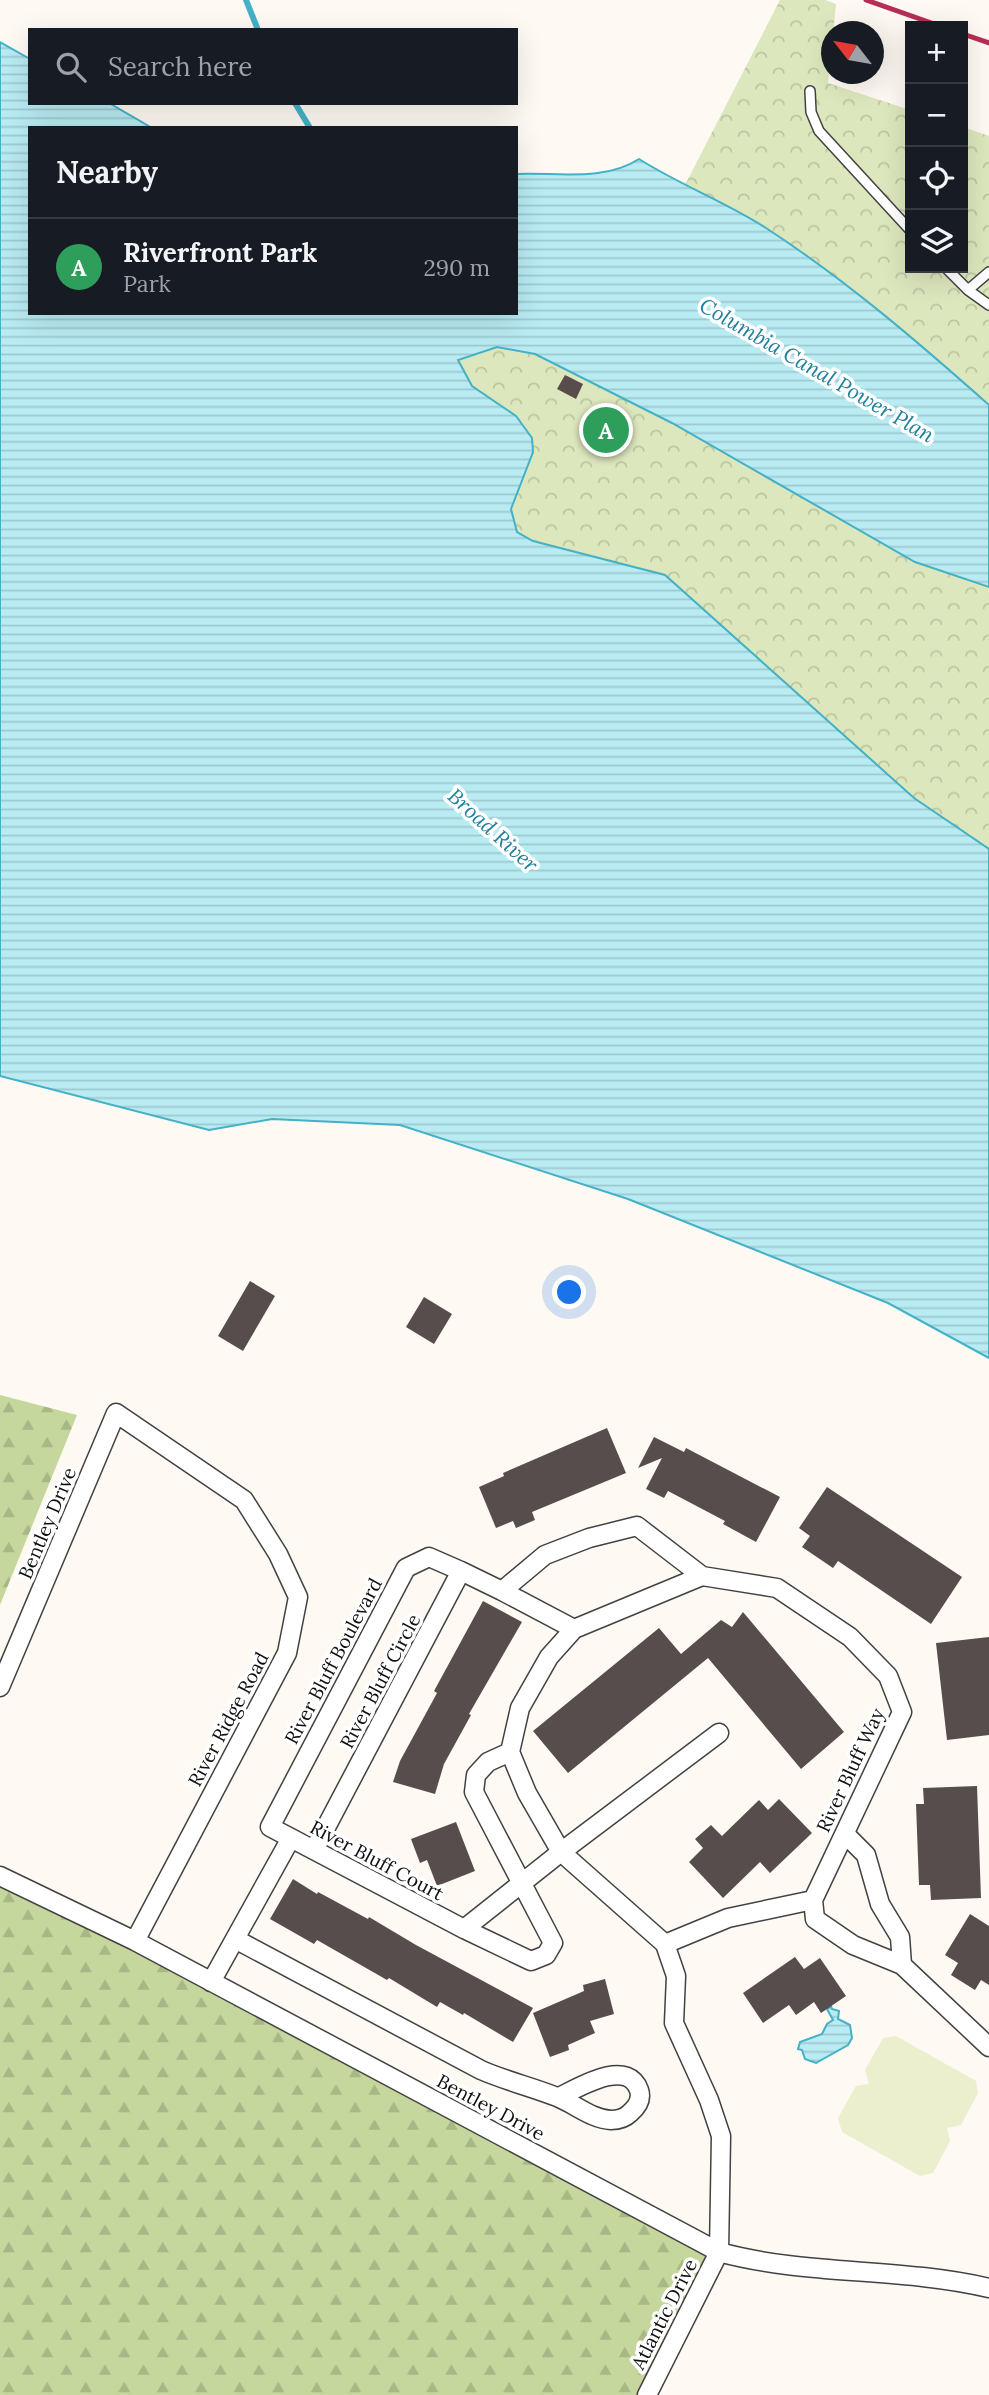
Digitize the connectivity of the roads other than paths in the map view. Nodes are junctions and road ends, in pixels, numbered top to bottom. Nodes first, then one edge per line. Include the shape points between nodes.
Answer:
1 (810, 91) dead end
2 (905, 225) edge
3 (989, 272) edge
4 (951, 273) edge
5 (968, 289) junction
6 (989, 305) edge
7 (116, 1413) joint
8 (461, 1572) junction
9 (702, 1576) junction
10 (502, 1591) junction
11 (574, 1629) junction
12 (0, 1687) edge
13 (719, 1733) dead end
14 (510, 1752) junction
15 (270, 1827) joint
16 (845, 1834) junction
17 (291, 1838) junction
18 (314, 1850) junction
19 (561, 1852) junction
20 (0, 1876) edge
21 (521, 1884) junction
22 (813, 1900) junction
23 (464, 1929) junction
24 (235, 1939) junction
25 (135, 1941) junction
26 (665, 1944) junction
27 (902, 1965) junction
28 (211, 1982) junction
29 (989, 2047) edge
30 (559, 2097) dead end
31 (719, 2252) junction
32 (989, 2288) edge
33 (647, 2395) edge

1 - 2 lane via 811,112 819,131
3 - 5 lane
4 - 5 lane
5 - 6 lane
7 - 12 street, Bentley Drive
7 - 25 street, River Ridge Road via 244,1500 298,1597 287,1653
8 - 10 street
8 - 15 street, River Bluff Boulevard via 429,1557 406,1568
8 - 18 street, River Bluff Circle
9 - 10 street, River Bluff Way via 637,1526 545,1555
9 - 11 street
9 - 16 street, River Bluff Way via 777,1588 850,1637 888,1676 902,1712
10 - 11 street
11 - 14 street via 549,1657 520,1708
13 - 19 street
14 - 19 street
14 - 21 street, River Bluff Court via 488,1762 475,1775 474,1792
15 - 17 street, River Bluff Court
16 - 22 street, River Bluff Way
16 - 27 street via 866,1855 880,1904 900,1937
17 - 18 street, River Bluff Court
17 - 24 street
18 - 23 street, River Bluff Court
19 - 21 street
19 - 26 street
20 - 25 street, Bentley Drive
21 - 23 street
21 - 23 street, River Bluff Court via 553,1943 546,1955 531,1961
22 - 26 street via 728,1918
22 - 27 street via 815,1919 853,1945
24 - 28 street
24 - 30 street via 481,2070
25 - 28 street, Bentley Drive
26 - 31 street via 676,1976 674,2022 721,2136
27 - 29 street
28 - 31 street, Bentley Drive
31 - 32 street, Bentley Drive via 754,2262 954,2280
31 - 33 street, Atlantic Drive

